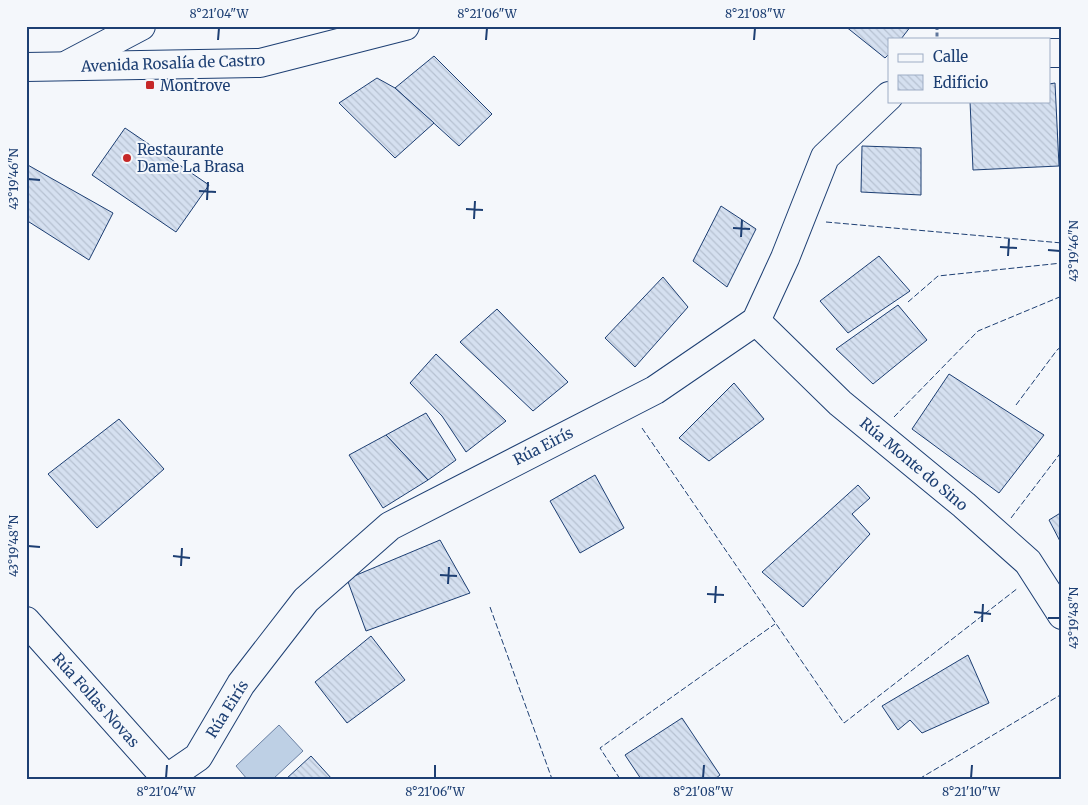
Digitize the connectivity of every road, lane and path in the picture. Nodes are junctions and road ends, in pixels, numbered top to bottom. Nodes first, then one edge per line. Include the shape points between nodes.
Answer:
1 (140, 26) edge
2 (405, 26) edge
3 (26, 67) edge
4 (63, 67) junction
5 (888, 97) edge
6 (756, 320) junction
7 (1062, 615) edge
8 (26, 621) edge
9 (167, 779) edge

1 - 4 street
2 - 4 street, Avenida Rosalía de Castro via 260,63
3 - 4 street, Avenida Rosalía de Castro
5 - 6 street via 825,157
6 - 7 street, Rúa Monte do Sino via 840,402 1028,562
6 - 9 street, Rúa Eirís via 655,390 390,526 306,600 241,684 198,757
8 - 9 street, Rúa Follas Novas

